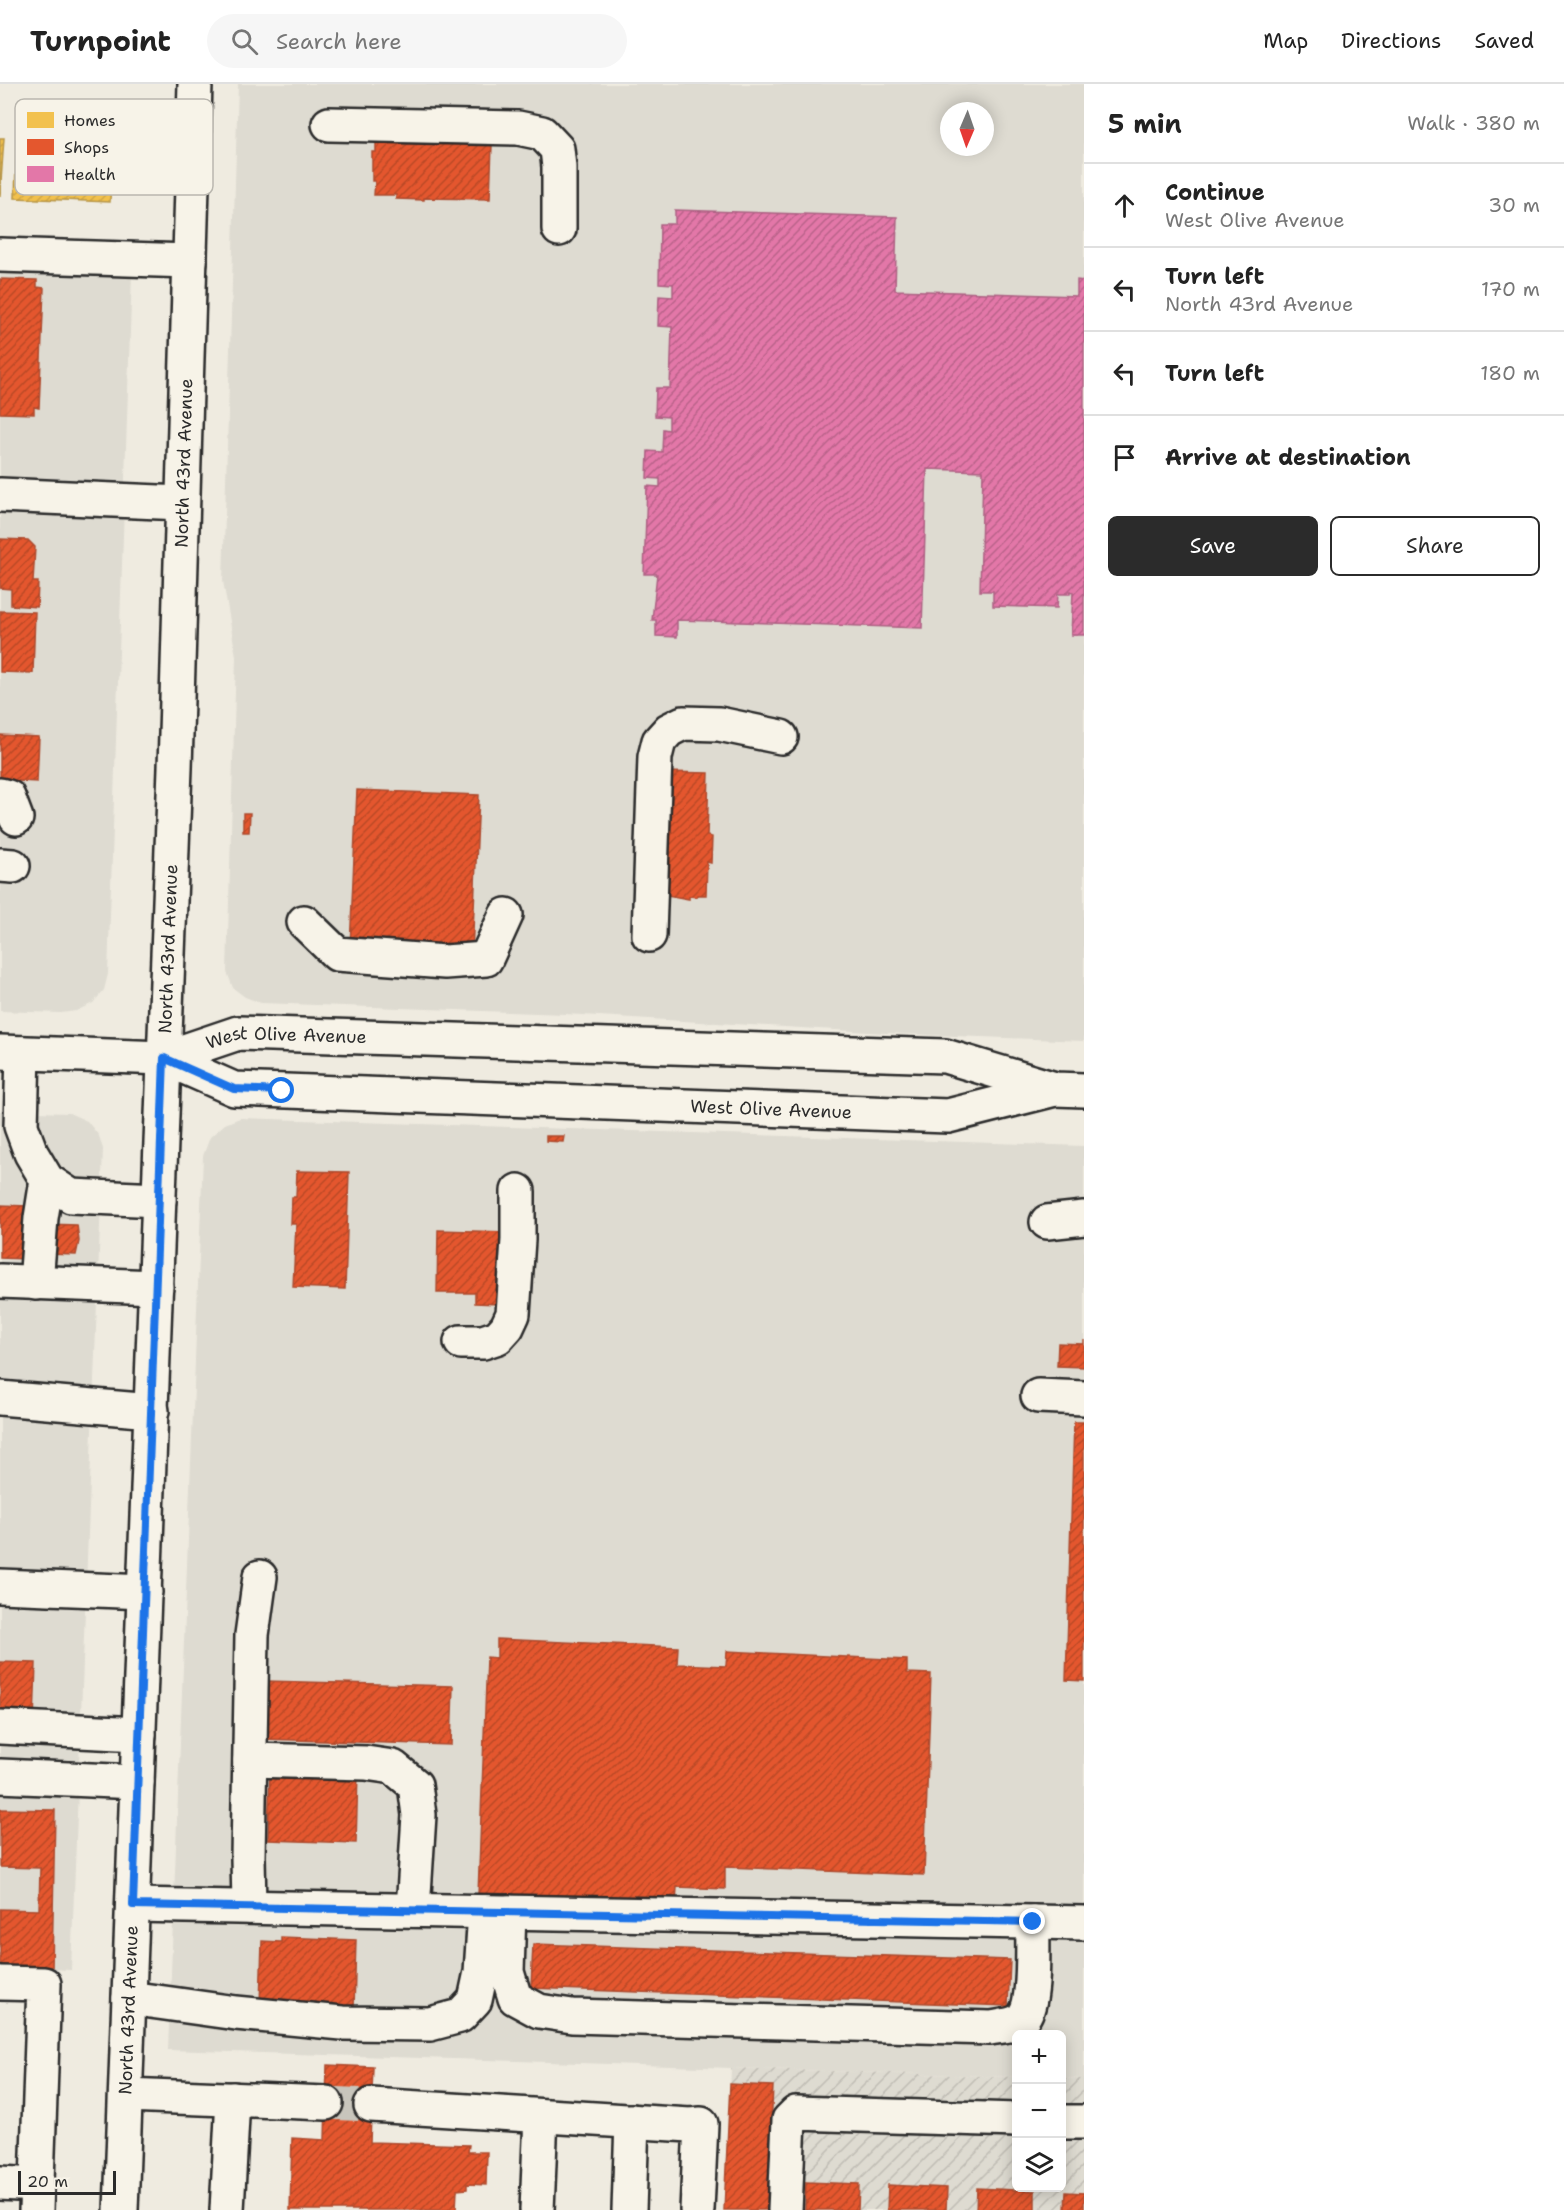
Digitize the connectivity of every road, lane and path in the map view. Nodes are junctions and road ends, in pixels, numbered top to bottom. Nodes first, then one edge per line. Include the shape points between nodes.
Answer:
1 (195, 84) edge
2 (195, 99) edge
3 (329, 124) dead end
4 (192, 195) edge
5 (559, 229) dead end
6 (0, 255) edge
7 (190, 261) junction
8 (0, 495) edge
9 (182, 503) junction
10 (781, 737) dead end
11 (506, 915) dead end
12 (304, 922) dead end
13 (649, 935) dead end
14 (12, 1052) edge
15 (164, 1058) junction
16 (1070, 1090) edge
17 (47, 1180) junction
18 (518, 1191) dead end
19 (159, 1200) junction
20 (1084, 1218) edge
21 (1047, 1222) dead end
22 (0, 1281) edge
23 (36, 1283) junction
24 (156, 1287) junction
25 (461, 1341) dead end
26 (1038, 1396) dead end
27 (0, 1398) edge
28 (1084, 1398) edge
29 (152, 1411) junction
30 (260, 1577) dead end
31 (0, 1586) edge
32 (145, 1593) junction
33 (0, 1727) edge
34 (139, 1734) junction
35 (250, 1760) junction
36 (0, 1776) edge
37 (137, 1782) junction
38 (133, 1905) junction
39 (249, 1907) junction
40 (413, 1910) junction
41 (497, 1912) junction
42 (1033, 1922) junction
43 (1084, 1923) edge
44 (0, 1983) edge
45 (129, 1998) junction
46 (126, 2095) junction
47 (233, 2099) junction
48 (326, 2103) tunnel mouth
49 (371, 2105) tunnel mouth
50 (541, 2116) junction
51 (1012, 2120) edge
52 (632, 2121) junction
53 (1066, 2122) edge
54 (1084, 2122) edge
55 (0, 2183) edge
56 (37, 2197) edge
57 (121, 2210) edge
58 (227, 2210) edge
59 (537, 2210) edge
60 (629, 2210) edge
61 (697, 2210) edge
62 (786, 2210) edge

1 - 2 main road, North 43rd Avenue
3 - 5 main road via 518,128 542,133 557,149
4 - 7 main road, North 43rd Avenue
6 - 7 main road
7 - 9 main road, North 43rd Avenue
8 - 9 main road
9 - 15 main road, North 43rd Avenue
10 - 13 main road via 719,724 683,723 659,741 655,757
11 - 12 main road via 486,959 445,962 337,954
14 - 15 main road
14 - 17 main road via 21,1126
15 - 16 main road, West Olive Avenue via 238,1033 933,1055
15 - 16 main road, West Olive Avenue via 234,1089 877,1114 948,1116
15 - 19 main road, North 43rd Avenue
17 - 19 main road via 71,1196
17 - 23 main road
18 - 25 main road via 513,1314 498,1337 483,1342
19 - 24 main road, North 43rd Avenue
20 - 21 main road
22 - 23 main road
23 - 24 main road
24 - 29 main road, North 43rd Avenue
26 - 28 main road
27 - 29 main road
29 - 32 main road, North 43rd Avenue
30 - 35 main road via 252,1635
31 - 32 main road
32 - 34 main road, North 43rd Avenue
33 - 34 main road
34 - 37 main road, North 43rd Avenue
35 - 39 main road
35 - 40 main road via 393,1767 415,1785 419,1815
36 - 37 main road
37 - 38 main road, North 43rd Avenue
38 - 39 main road
38 - 45 main road, North 43rd Avenue
39 - 40 main road
40 - 41 main road
41 - 42 main road
41 - 42 main road via 514,1998 539,2011 572,2016 990,2028 1010,2025 1024,2017 1031,2001
41 - 45 main road via 475,2000 460,2016 430,2024 342,2023
42 - 43 main road
44 - 56 main road via 44,1984
45 - 46 main road, North 43rd Avenue
46 - 47 main road
46 - 57 main road, North 43rd Avenue
47 - 48 main road
47 - 58 main road
49 - 50 main road
50 - 52 main road
50 - 59 main road
51 - 62 main road via 796,2113 789,2120
52 - 60 main road
52 - 61 main road via 701,2124
53 - 54 main road
55 - 56 main road

